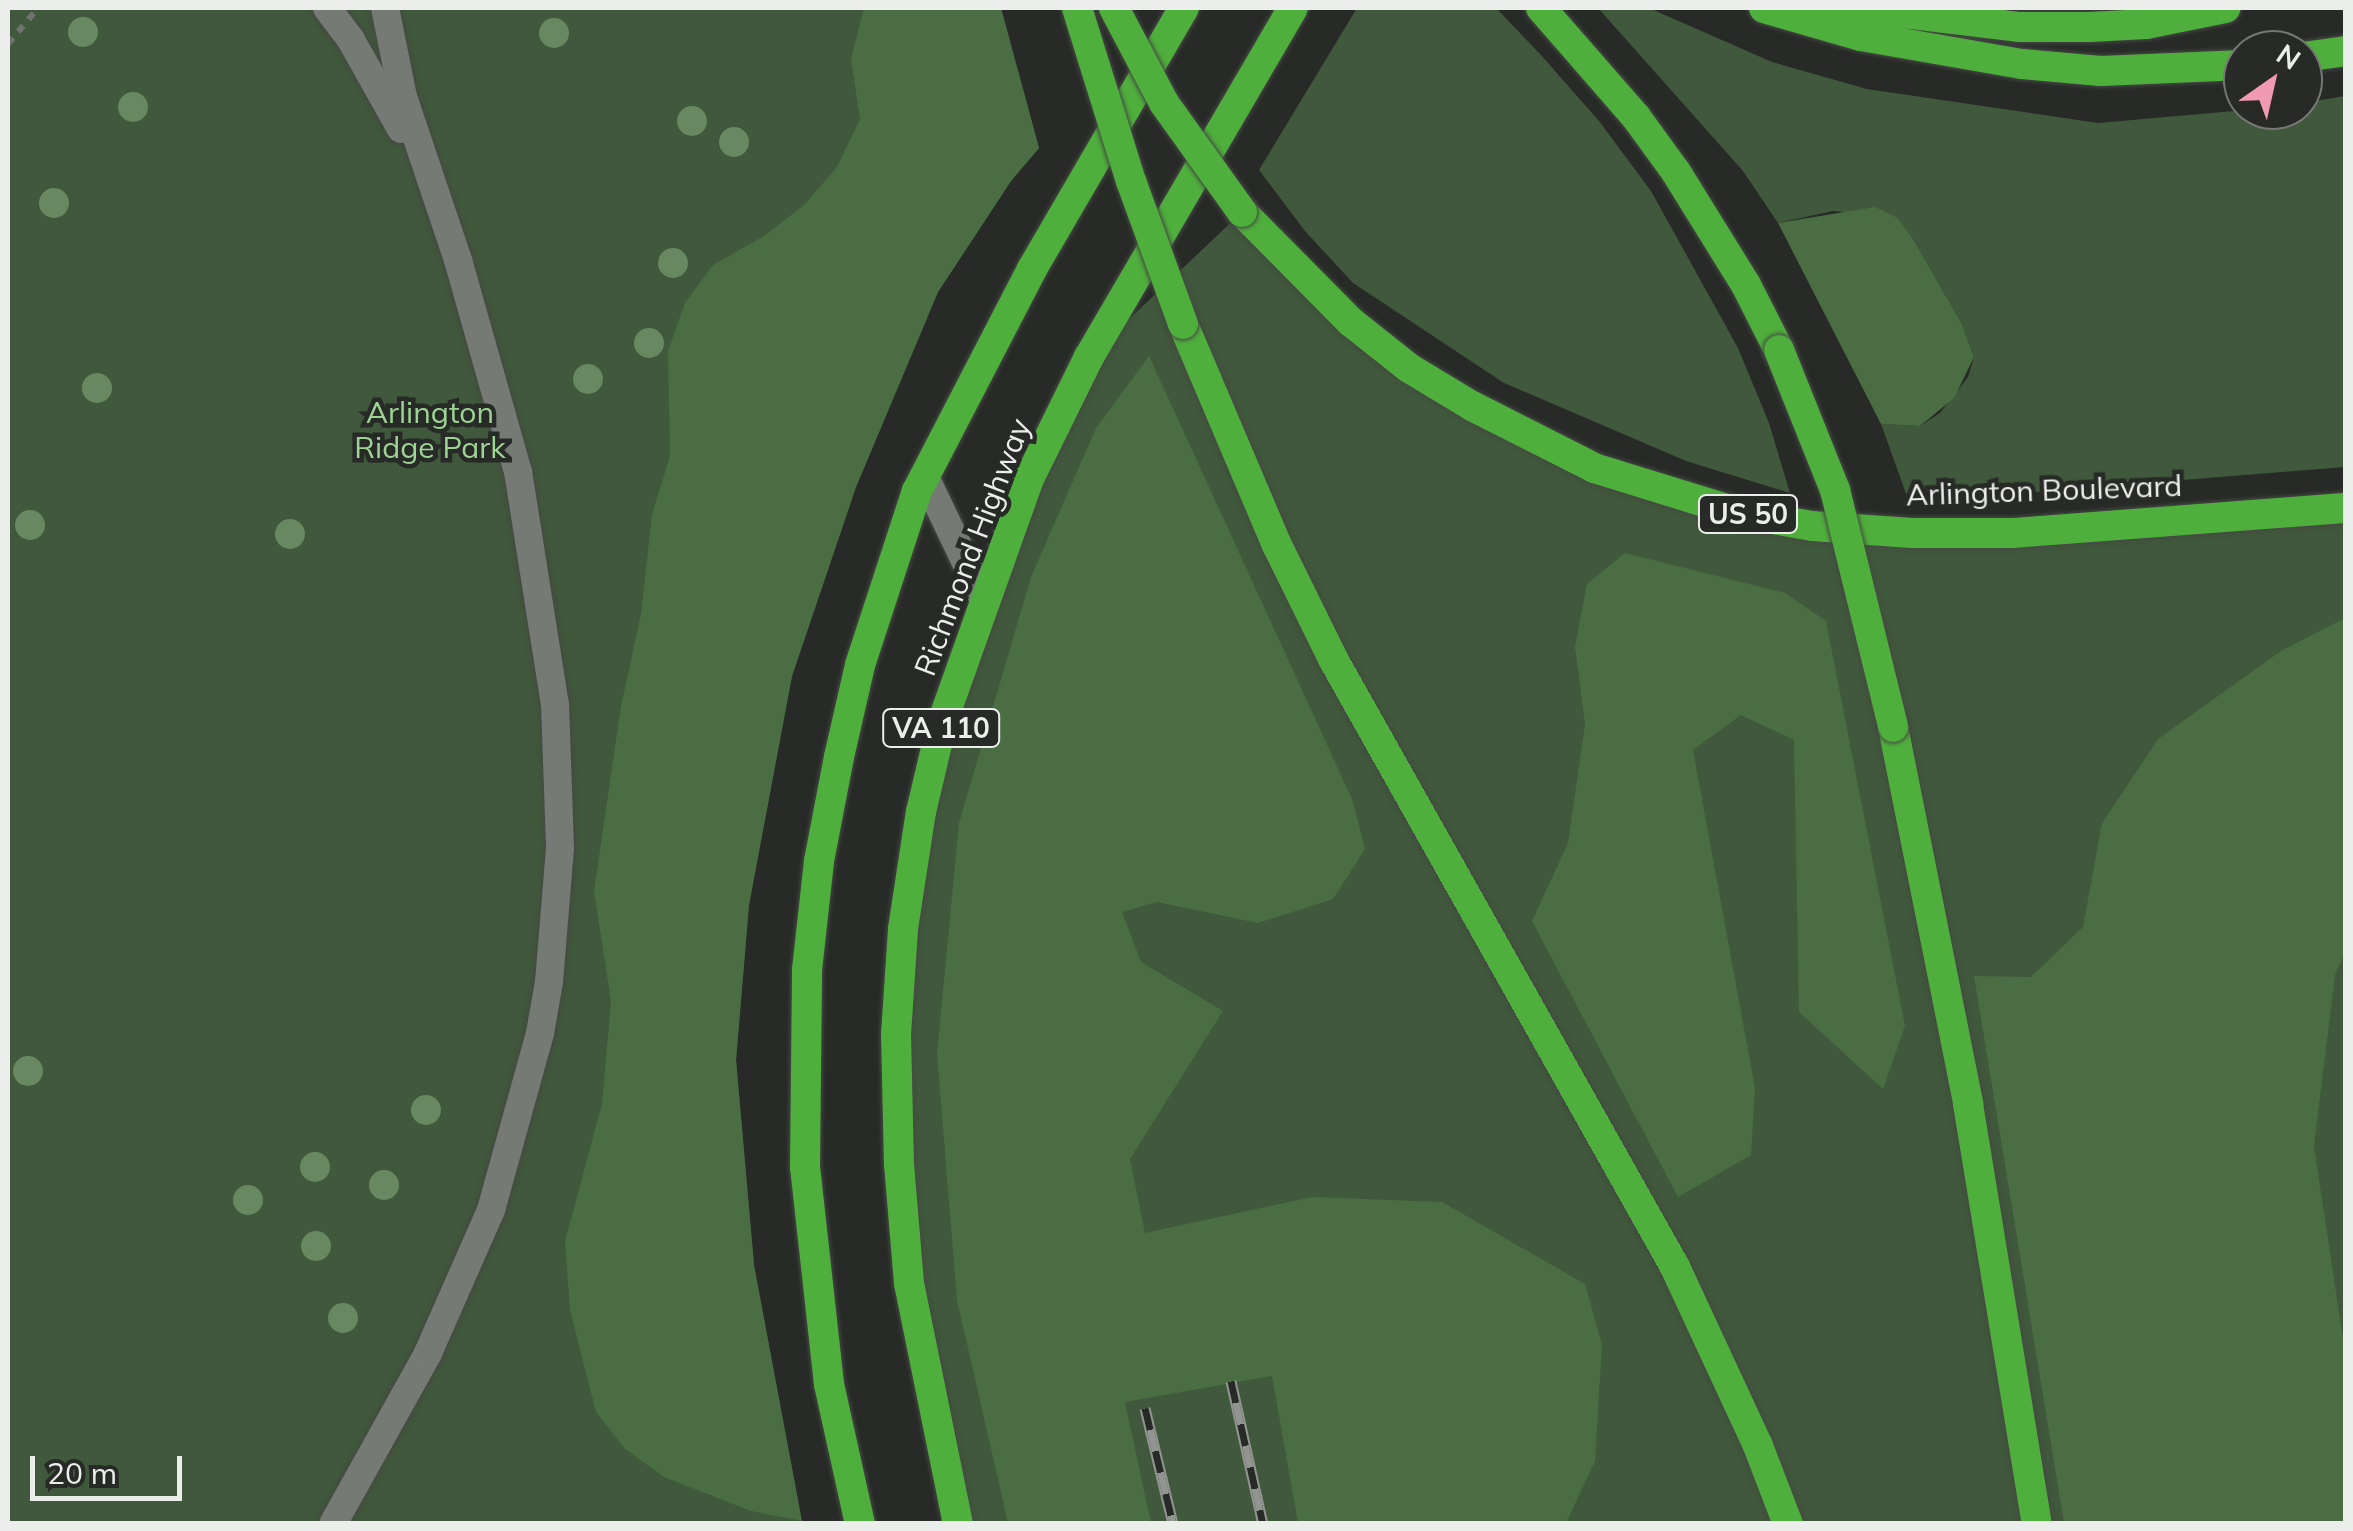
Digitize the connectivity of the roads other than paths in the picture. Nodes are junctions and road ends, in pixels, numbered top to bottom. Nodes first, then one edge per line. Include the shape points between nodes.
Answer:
1 (327, 8) edge
2 (385, 8) edge
3 (1076, 8) edge
4 (1114, 8) edge
5 (1184, 8) edge
6 (1293, 8) edge
7 (1541, 8) edge
8 (1764, 8) edge
9 (1776, 8) edge
10 (2225, 8) edge
11 (2223, 66) edge
12 (426, 174) junction
13 (924, 477) junction
14 (2346, 508) edge
15 (984, 598) junction
16 (333, 1524) edge
17 (860, 1524) edge
18 (958, 1524) edge
19 (1788, 1524) edge
20 (2036, 1524) edge

1 - 12 lane
2 - 12 lane
3 - 19 highway, bridge via 1184,324 1277,545 1325,643 1676,1267
4 - 14 highway, Arlington Boulevard / US 50, bridge via 1164,102 1242,212 1302,278 1409,368 1526,437 1594,468 1686,498 1812,526 1912,533 2013,533
5 - 13 highway, Richmond Highway / VA 110 via 1014,302
6 - 15 highway, Richmond Highway / VA 110 via 1089,358 1028,481
7 - 20 highway, bridge via 1636,117 1746,285 1834,490 1892,727 1968,1104
8 - 11 highway via 1861,36 2022,64 2101,71
9 - 10 highway via 2089,27
12 - 16 lane via 492,374 526,514 555,705 559,877 540,1032 491,1210 428,1353
13 - 15 lane
13 - 17 highway, Richmond Highway / VA 110 via 860,665 819,861 806,970 804,1167 829,1384
15 - 18 highway, Richmond Highway / VA 110 via 942,722 921,812 896,1036 909,1283

